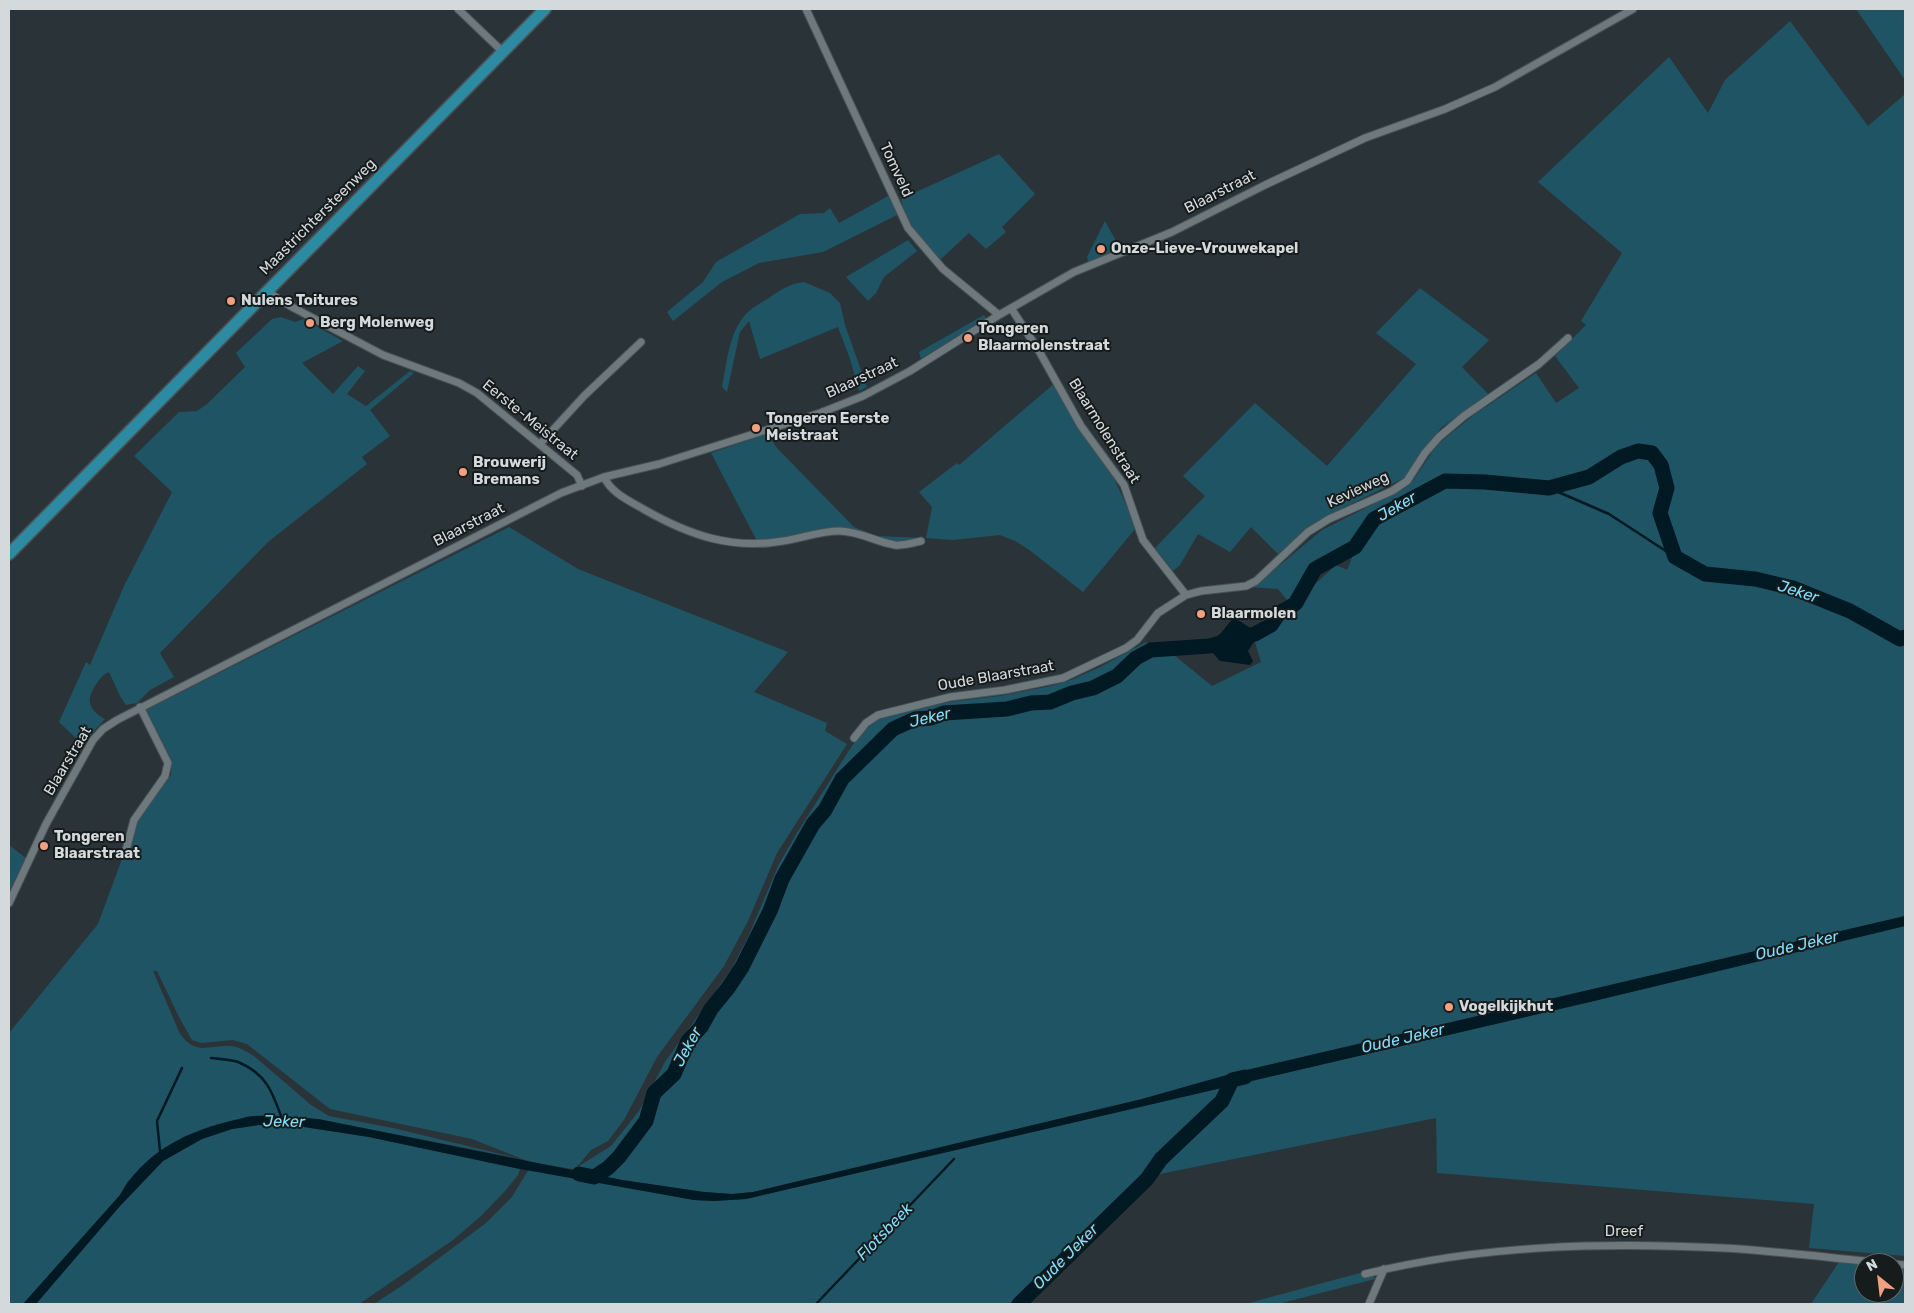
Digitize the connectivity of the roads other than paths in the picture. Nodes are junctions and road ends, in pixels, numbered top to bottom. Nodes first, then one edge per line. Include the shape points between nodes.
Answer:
1 (458, 9) edge
2 (545, 9) edge
3 (806, 9) edge
4 (1633, 9) edge
5 (502, 52) junction
6 (266, 290) junction
7 (1011, 308) junction
8 (999, 315) junction
9 (1568, 338) dead end
10 (641, 342) dead end
11 (540, 444) junction
12 (604, 477) junction
13 (582, 486) junction
14 (921, 541) dead end
15 (9, 554) edge
16 (1186, 595) junction
17 (140, 707) junction
18 (854, 738) dead end
19 (126, 854) dead end
20 (9, 903) edge
21 (1854, 1260) edge
22 (1384, 1269) junction
23 (1365, 1274) dead end
24 (1369, 1304) edge

1 - 5 street
2 - 5 main road, Maastrichtersteenweg
3 - 8 street, Tomveld via 908,228 943,270
4 - 7 street, Blaarstraat via 1495,87 1365,138 1172,232 1074,272
5 - 6 main road, Maastrichtersteenweg
6 - 11 street, Eerste-Meistraat via 383,355 459,382
6 - 15 main road, Maastrichtersteenweg
7 - 8 street, Blaarstraat
7 - 16 street, Blaarmolenstraat via 1039,350 1081,426 1124,486 1143,540
8 - 12 street, Blaarstraat via 910,371 863,396 659,464
9 - 16 street, Kevieweg via 1539,364 1439,437 1407,481 1308,532 1256,581 1246,586
10 - 11 street via 584,396
11 - 13 street, Eerste-Meistraat via 577,475
12 - 13 street, Blaarstraat
12 - 14 street via 616,492 661,519 723,542 765,544 838,531 894,545
13 - 17 street, Blaarstraat via 561,493
16 - 18 street, Oude Blaarstraat via 1158,613 1137,640 1126,648 1063,678 950,697 878,714
17 - 19 street via 168,763 165,776 134,820
17 - 20 street, Blaarstraat via 103,729 93,740 46,824
21 - 22 street, Dreef via 1725,1248 1614,1246 1534,1248
22 - 23 street, Dreef
22 - 24 street

